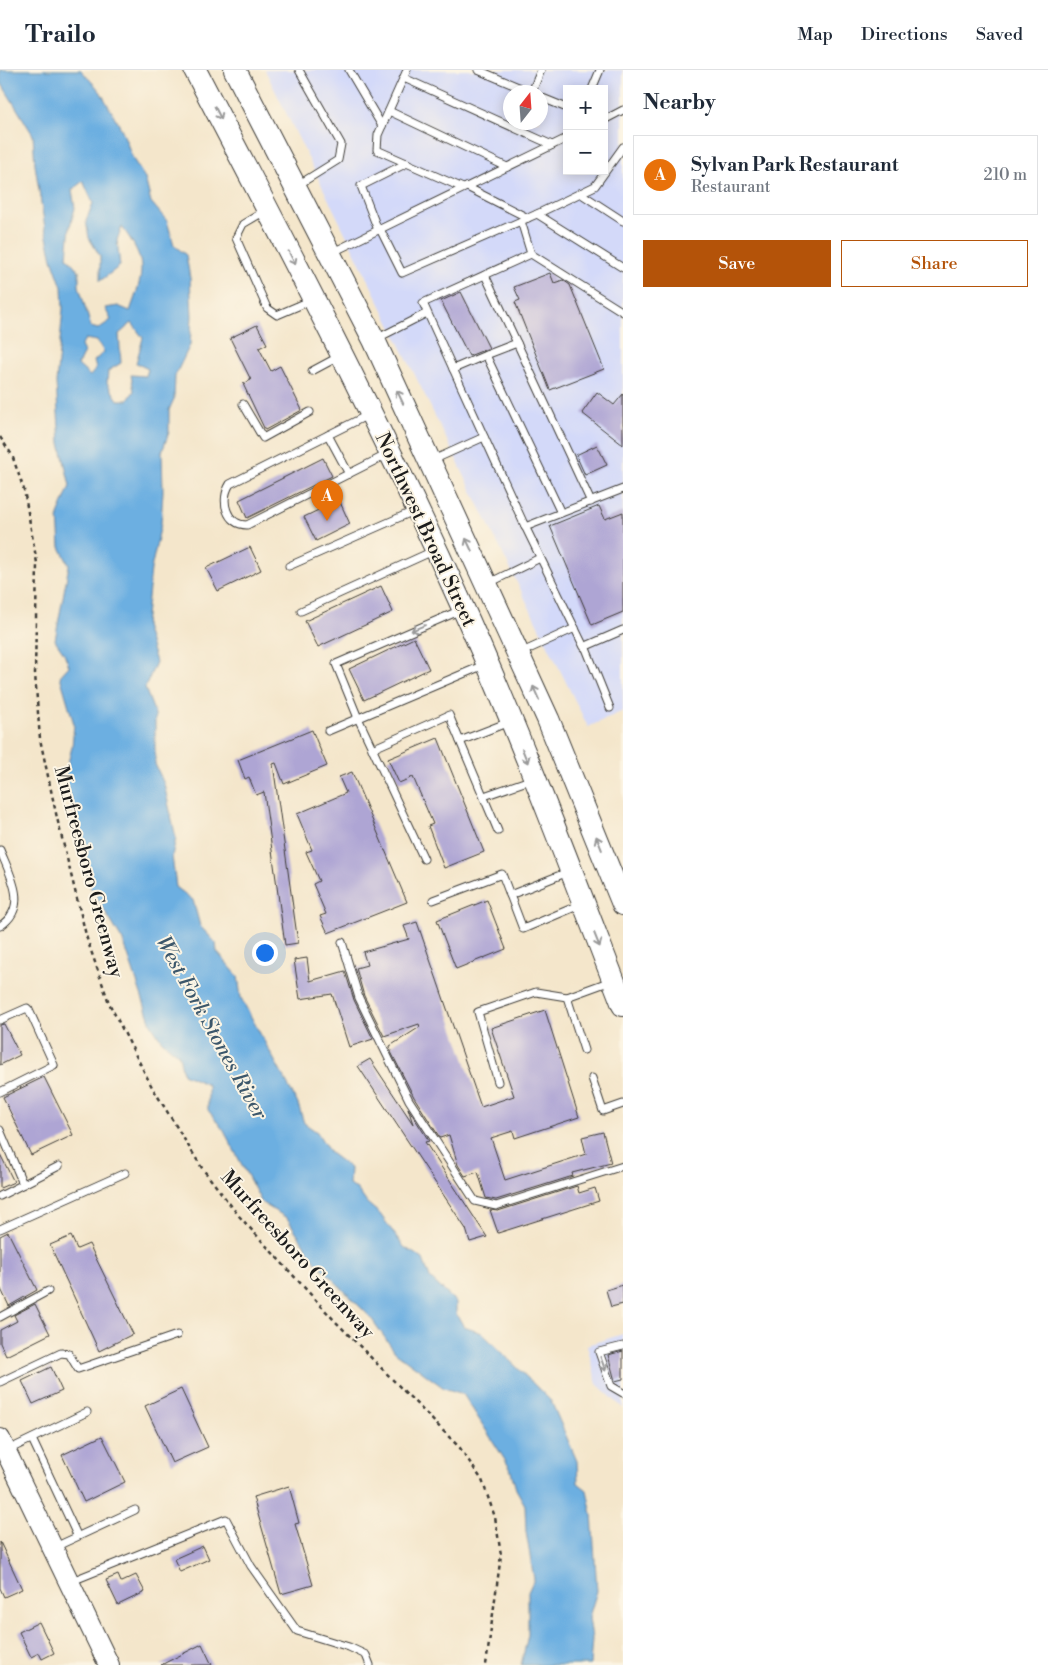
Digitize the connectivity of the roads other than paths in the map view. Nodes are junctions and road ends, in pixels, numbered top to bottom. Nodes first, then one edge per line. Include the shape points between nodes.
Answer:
1 (195, 70) edge
2 (235, 70) edge
3 (299, 70) edge
4 (349, 70) edge
5 (407, 70) edge
6 (478, 70) edge
7 (541, 70) edge
8 (600, 70) edge
9 (404, 78) junction
10 (514, 85) edge
11 (534, 85) edge
12 (594, 85) edge
13 (548, 100) edge
14 (563, 106) edge
15 (623, 110) edge
16 (389, 111) junction
17 (608, 118) edge
18 (382, 126) junction
19 (563, 140) edge
20 (552, 145) junction
21 (623, 147) edge
22 (407, 164) junction
23 (507, 167) junction
24 (295, 187) junction
25 (465, 187) junction
26 (580, 193) junction
27 (268, 210) junction
28 (537, 214) junction
29 (528, 218) junction
30 (521, 221) junction
31 (623, 221) edge
32 (379, 229) junction
33 (330, 254) junction
34 (531, 254) junction
35 (623, 268) edge
36 (485, 275) junction
37 (314, 299) junction
38 (623, 312) edge
39 (427, 313) junction
40 (374, 340) junction
41 (516, 343) junction
42 (343, 355) junction
43 (486, 355) junction
44 (453, 369) junction
45 (312, 371) dead end
46 (243, 404) dead end
47 (310, 412) dead end
48 (371, 414) junction
49 (328, 435) junction
50 (484, 437) junction
51 (390, 453) junction
52 (430, 461) junction
53 (349, 474) junction
54 (623, 489) edge
55 (591, 502) junction
56 (417, 510) junction
57 (561, 513) junction
58 (525, 527) junction
59 (436, 550) junction
60 (540, 558) junction
61 (289, 566) dead end
62 (487, 584) junction
63 (461, 603) junction
64 (300, 612) dead end
65 (575, 628) junction
66 (623, 630) edge
67 (585, 646) junction
68 (519, 654) junction
69 (486, 663) junction
70 (610, 708) dead end
71 (358, 718) junction
72 (511, 721) junction
73 (328, 731) dead end
74 (460, 741) junction
75 (372, 749) junction
76 (534, 779) junction
77 (484, 796) junction
78 (498, 831) dead end
79 (0, 850) edge
80 (424, 859) dead end
81 (610, 870) junction
82 (577, 887) junction
83 (510, 895) junction
84 (434, 900) dead end
85 (623, 904) edge
86 (0, 926) edge
87 (342, 942) dead end
88 (618, 978) edge
89 (567, 997) junction
90 (623, 1004) edge
91 (0, 1020) edge
92 (584, 1050) dead end
93 (592, 1078) dead end
94 (498, 1082) dead end
95 (0, 1092) edge
96 (623, 1104) edge
97 (0, 1131) edge
98 (59, 1166) dead end
99 (623, 1166) edge
100 (125, 1172) dead end
101 (23, 1184) junction
102 (0, 1196) edge
103 (0, 1229) edge
104 (48, 1291) dead end
105 (0, 1317) edge
106 (177, 1335) dead end
107 (623, 1346) edge
108 (0, 1382) edge
109 (623, 1393) edge
110 (87, 1412) dead end
111 (32, 1439) junction
112 (3, 1446) edge
113 (135, 1510) dead end
114 (76, 1535) junction
115 (52, 1548) junction
116 (69, 1582) junction
117 (109, 1665) edge
118 (370, 1665) edge

1 -> 27 main road, Northwest Broad Street
2 - 24 main road, Northwest Broad Street
3 - 24 lane via 341,144 338,160
4 - 18 lane
5 - 9 lane
6 - 10 lane
7 - 11 lane
8 - 12 lane
9 - 16 lane
9 - 20 lane
13 - 14 lane
15 - 17 lane
16 - 18 lane
16 - 23 lane
18 - 22 lane via 377,150
19 - 20 lane
20 - 23 lane
21 - 26 lane via 595,186
22 - 25 lane
22 - 32 lane via 361,186
23 - 25 lane
24 - 33 main road, Northwest Broad Street
25 - 29 lane
25 - 32 lane
26 - 28 lane
26 - 31 lane
27 -> 37 main road, Northwest Broad Street
27 - 37 lane via 243,224 236,238 267,308 277,315
28 - 29 lane
28 - 35 lane
29 - 30 lane
30 - 32 lane via 402,273
30 - 34 lane
32 - 33 lane
33 - 40 main road, Northwest Broad Street
34 - 36 lane
34 - 38 lane
36 - 39 lane via 423,303
36 - 41 lane
37 - 42 main road, Northwest Broad Street
39 - 40 lane
39 - 44 lane
40 - 42 main road
52 -> 40 main road, Northwest Broad Street
41 - 43 lane
41 - 55 lane
42 - 45 lane
42 - 48 main road, Northwest Broad Street
43 - 44 lane
43 - 57 lane
44 - 50 lane
46 - 47 lane via 263,438
48 - 49 lane
48 - 51 main road, Northwest Broad Street
49 - 53 lane
49 - 53 lane via 230,484 224,502 231,519 247,525
50 - 52 lane
50 - 58 lane
51 - 53 lane
51 - 56 main road, Northwest Broad Street
62 -> 52 main road, Northwest Broad Street
54 - 55 lane
55 - 57 lane
56 - 59 main road, Northwest Broad Street
56 - 61 lane
57 - 58 lane
58 - 60 lane
59 - 63 main road, Northwest Broad Street
59 - 64 lane
60 - 62 lane
60 - 65 lane
62 - 63 main road
62 - 68 main road, Northwest Broad Street
63 - 69 main road, Northwest Broad Street
63 -> 71 lane via 336,664
65 - 67 lane
65 - 68 lane
66 - 67 lane
67 - 70 lane
81 -> 68 main road, Northwest Broad Street
69 - 71 lane
69 - 72 main road, Northwest Broad Street
71 - 73 lane
71 - 75 lane
72 - 74 lane
72 -> 76 main road, Northwest Broad Street
74 - 75 lane via 449,715
74 - 77 lane
75 - 80 lane
76 - 77 lane
76 - 82 main road, Northwest Broad Street
77 - 78 lane
79 - 86 lane via 17,896 12,914
81 - 82 main road
81 - 85 main road, Northwest Broad Street
82 - 83 lane
82 - 83 lane via 523,929
82 -> 88 main road, Northwest Broad Street
83 - 84 lane via 502,874
87 - 99 lane via 359,998 409,1100 475,1201 496,1206
88 - 89 lane
88 - 90 main road, Northwest Broad Street
89 - 92 lane
89 - 94 lane via 536,992 478,1012
91 - 95 lane via 27,1008 54,1065
93 - 96 lane via 603,1111
97 - 101 lane
98 - 101 lane
100 - 103 lane
101 - 102 lane
104 - 105 lane
106 - 108 lane via 78,1369 69,1354 61,1353
107 -> 109 lane via 599,1352 611,1386
110 - 111 lane
111 - 112 lane
111 - 114 lane
112 - 115 street
113 - 114 lane
114 - 115 lane
115 - 116 street
116 - 117 street
116 - 118 lane via 226,1519 251,1566 297,1631 349,1647 366,1655

